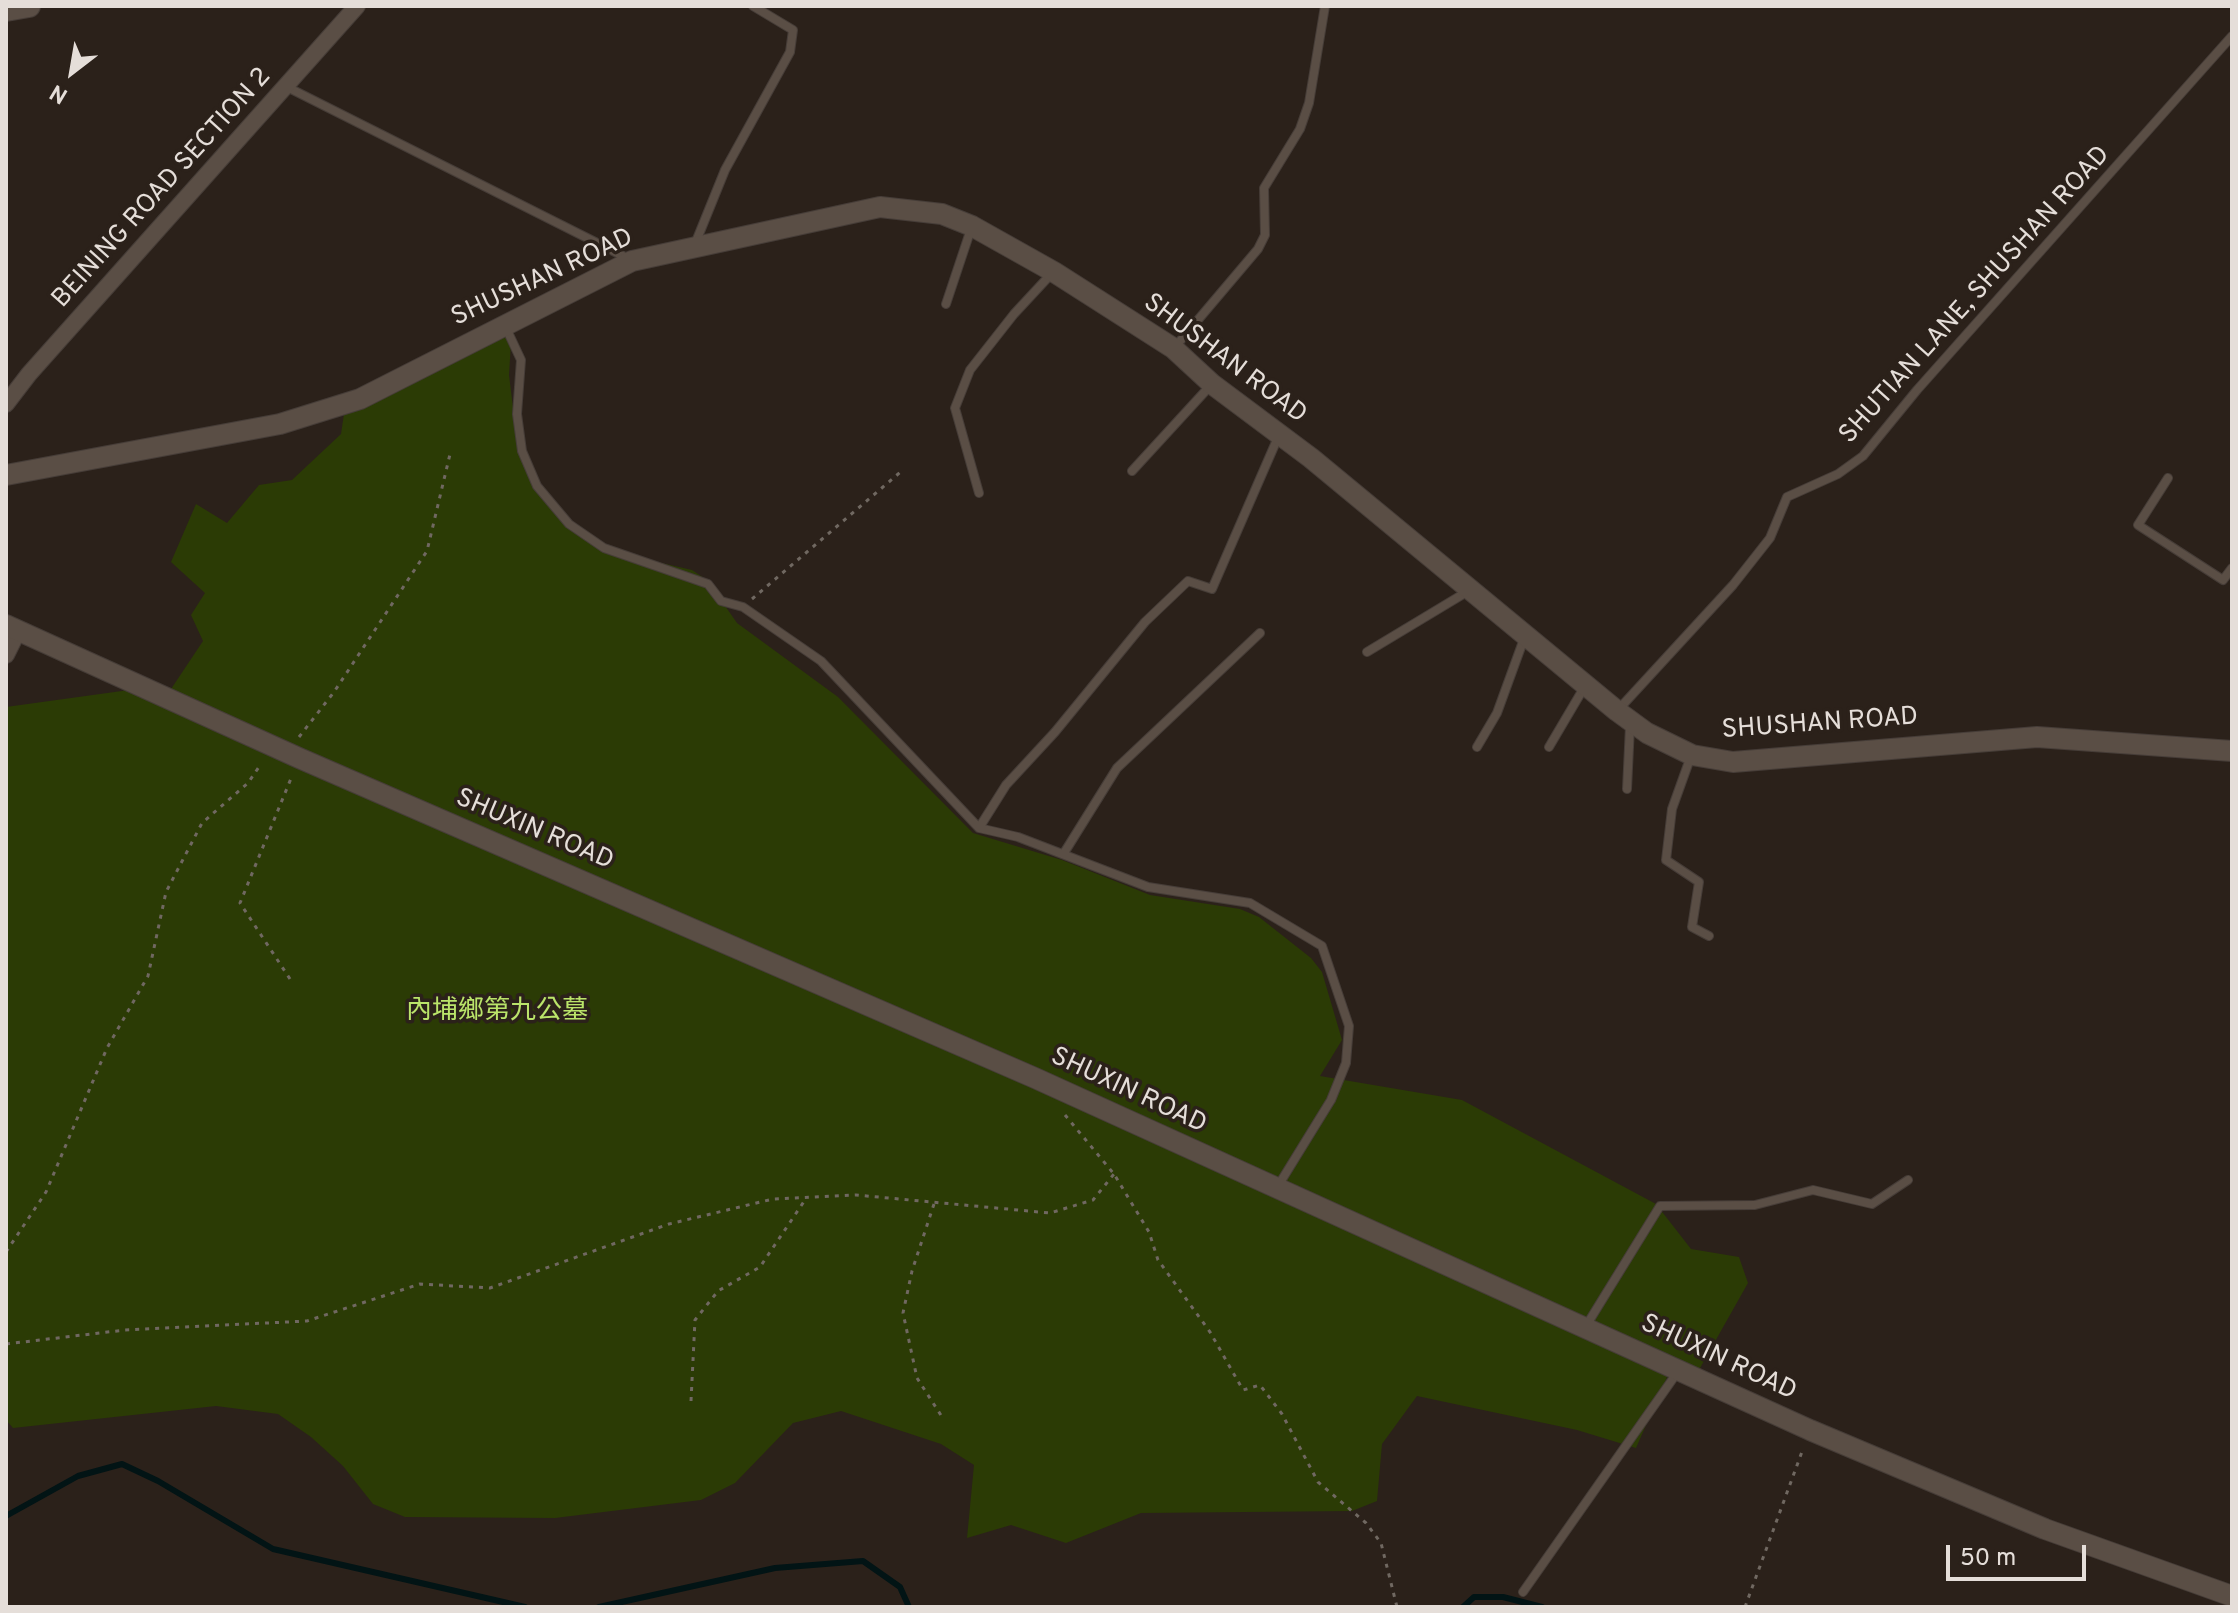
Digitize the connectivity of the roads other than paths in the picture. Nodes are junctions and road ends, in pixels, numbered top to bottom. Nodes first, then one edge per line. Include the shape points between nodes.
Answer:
1 (29, 6) edge
2 (357, 6) edge
3 (753, 6) edge
4 (1325, 6) edge
5 (6, 10) edge
6 (2232, 36) edge
7 (287, 87) junction
8 (972, 226) junction
9 (693, 248) junction
10 (632, 261) junction
11 (1054, 272) junction
12 (946, 304) dead end
13 (504, 324) junction
14 (1173, 348) junction
15 (1212, 384) junction
16 (6, 404) edge
17 (1279, 435) junction
18 (1132, 471) dead end
19 (6, 475) edge
20 (2168, 478) dead end
21 (979, 493) dead end
22 (2232, 568) edge
23 (1470, 590) junction
24 (12, 628) edge
25 (1260, 633) dead end
26 (1525, 635) junction
27 (1367, 652) dead end
28 (6, 655) edge
29 (1586, 685) junction
30 (1624, 716) junction
31 (1477, 747) dead end
32 (1549, 747) dead end
33 (2232, 751) edge
34 (1692, 755) junction
35 (1627, 789) dead end
36 (979, 828) junction
37 (1064, 853) junction
38 (1709, 936) dead end
39 (1908, 1180) dead end
40 (1276, 1189) junction
41 (1586, 1326) junction
42 (1680, 1370) junction
43 (1523, 1592) dead end
44 (2232, 1596) edge

1 - 5 main road
2 - 7 street, BEINING ROAD SECTION 2
3 - 9 lane via 793,30 790,52 725,170
4 - 14 lane via 1309,103 1300,129 1264,188 1265,235
6 - 30 lane, SHUTIAN LANE, SHUSHAN ROAD via 1863,456 1787,497 1770,538
7 - 10 lane
7 - 16 street, BEINING ROAD SECTION 2
8 - 9 street, SHUSHAN ROAD via 942,214 880,207
8 - 11 street, SHUSHAN ROAD
8 - 12 lane
9 - 10 street, SHUSHAN ROAD
10 - 13 street, SHUSHAN ROAD
11 - 14 street, SHUSHAN ROAD
11 - 21 lane via 970,370 955,408
13 - 19 street, SHUSHAN ROAD via 360,399 280,424
13 - 36 lane via 521,360 517,414 522,451 537,486 569,524 604,548 708,584 721,601 743,607 821,661
14 - 15 street, SHUSHAN ROAD
15 - 17 street, SHUSHAN ROAD
15 - 18 lane
17 - 23 street, SHUSHAN ROAD
17 - 36 lane via 1212,589 1188,581 1145,622 1006,785
20 - 22 lane via 2138,525 2223,580
23 - 26 street, SHUSHAN ROAD
23 - 27 lane
24 - 28 street
24 - 40 street, SHUXIN ROAD
25 - 37 lane via 1117,768
26 - 29 street, SHUSHAN ROAD
26 - 31 lane via 1497,713
29 - 30 street, SHUSHAN ROAD
29 - 32 lane
30 - 34 street, SHUSHAN ROAD
30 - 35 lane
33 - 34 street, SHUSHAN ROAD via 2037,737 1733,762
34 - 38 lane via 1672,809 1666,860 1699,882 1692,927
36 - 37 lane
37 - 40 lane via 1148,887 1250,903 1322,946 1349,1026 1346,1063 1331,1100
39 - 41 lane via 1872,1204 1813,1190 1755,1205 1660,1206
40 - 41 street, SHUXIN ROAD
41 - 42 street, SHUXIN ROAD
42 - 43 lane
42 - 44 street, SHUXIN ROAD via 2045,1529

